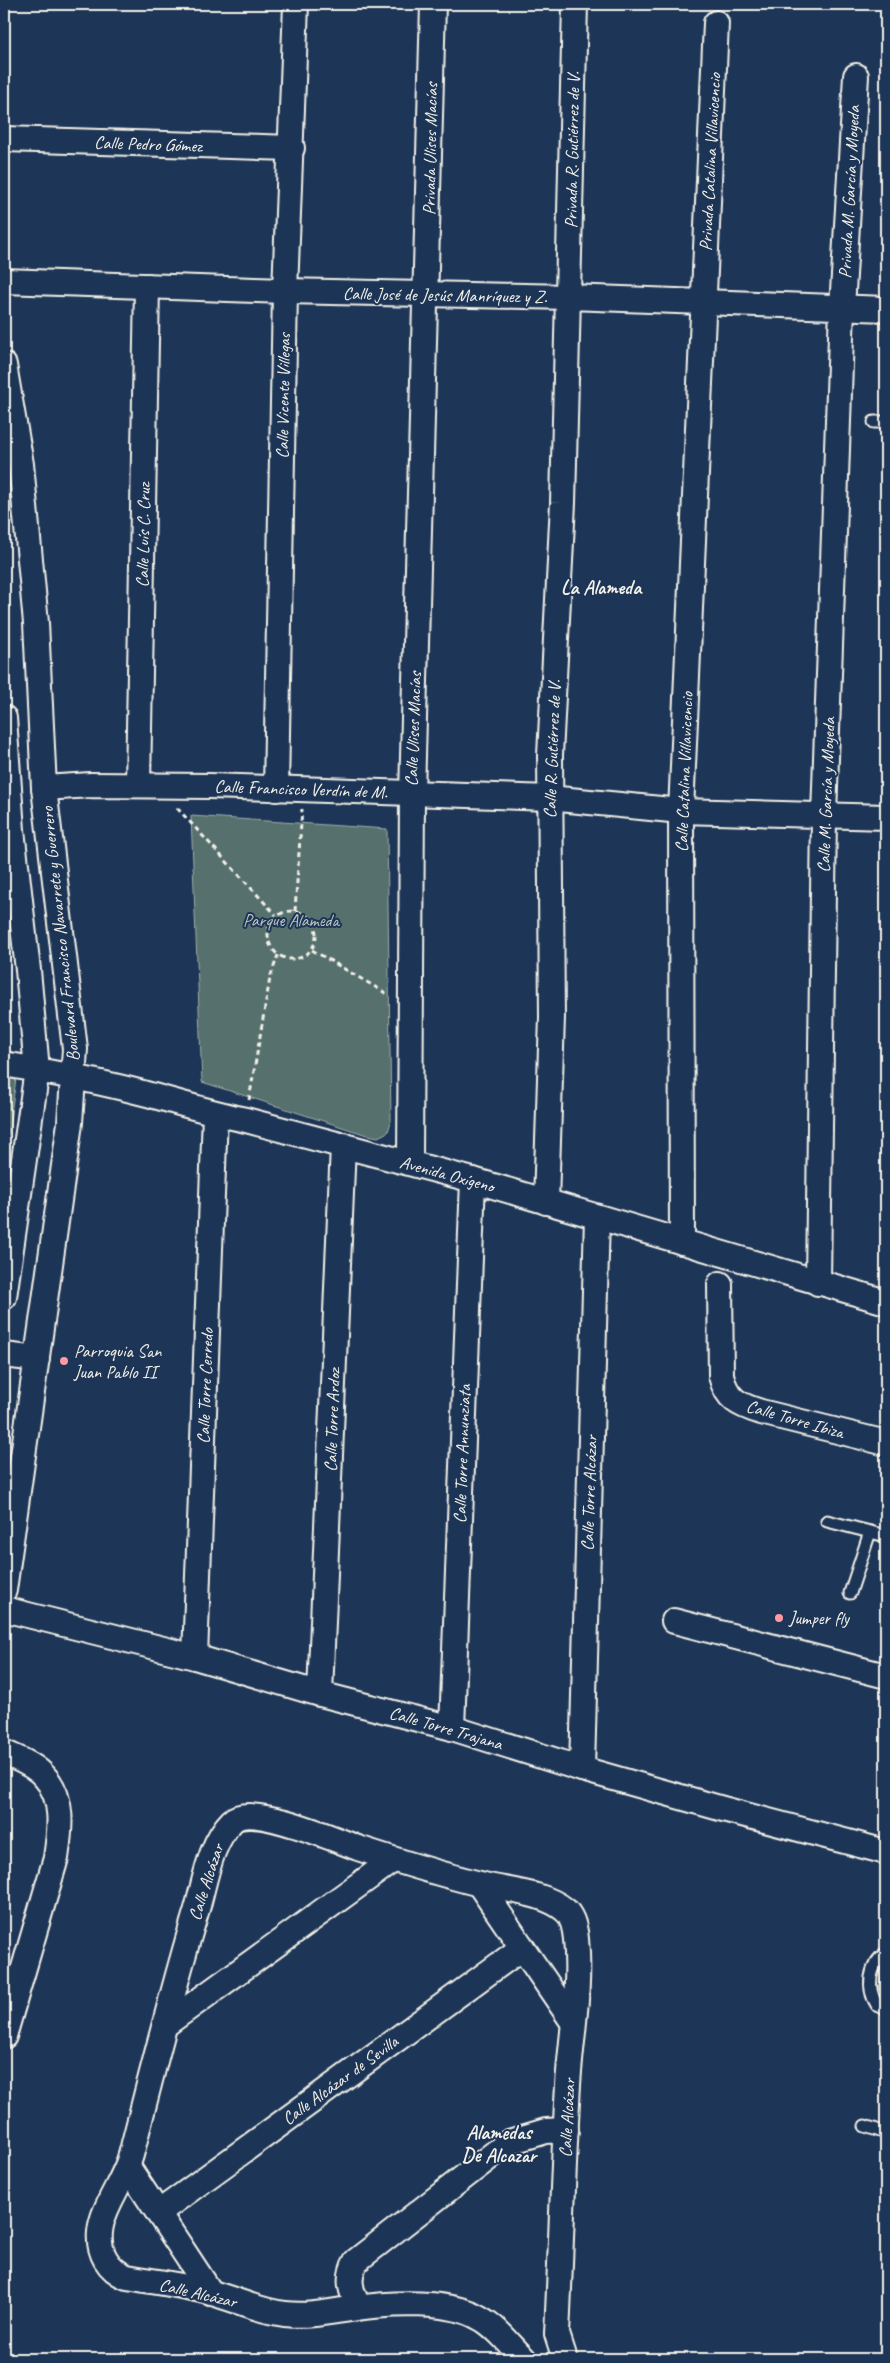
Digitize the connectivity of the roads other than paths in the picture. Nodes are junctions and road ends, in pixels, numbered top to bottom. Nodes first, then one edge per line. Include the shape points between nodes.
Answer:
1 (296, 4) edge
2 (433, 4) edge
3 (575, 4) edge
4 (716, 23) dead end
5 (856, 76) dead end
6 (4, 140) edge
7 (292, 148) junction
8 (4, 281) edge
9 (148, 286) junction
10 (284, 291) junction
11 (426, 295) junction
12 (569, 297) junction
13 (704, 302) junction
14 (842, 308) junction
15 (886, 309) edge
16 (4, 365) edge
17 (874, 422) dead end
18 (886, 422) edge
19 (4, 718) edge
20 (138, 785) junction
21 (44, 788) junction
22 (276, 789) junction
23 (412, 794) junction
24 (549, 798) junction
25 (681, 811) junction
26 (824, 815) junction
27 (886, 817) edge
28 (13, 914) edge
29 (4, 1064) edge
30 (37, 1070) junction
31 (74, 1077) junction
32 (215, 1114) junction
33 (343, 1145) junction
34 (410, 1163) junction
35 (473, 1180) junction
36 (546, 1202) junction
37 (597, 1217) junction
38 (682, 1242) junction
39 (818, 1283) junction
40 (720, 1284) dead end
41 (4, 1296) edge
42 (886, 1302) edge
43 (4, 1354) edge
44 (37, 1359) junction
45 (886, 1443) edge
46 (827, 1521) dead end
47 (870, 1532) junction
48 (886, 1536) edge
49 (4, 1590) edge
50 (850, 1593) dead end
51 (4, 1609) edge
52 (674, 1620) dead end
53 (195, 1657) junction
54 (886, 1676) edge
55 (320, 1694) junction
56 (452, 1728) junction
57 (4, 1752) edge
58 (582, 1769) junction
59 (886, 1852) edge
60 (394, 1860) junction
61 (479, 1884) junction
62 (522, 1948) junction
63 (886, 1953) edge
64 (886, 2009) edge
65 (573, 2022) junction
66 (165, 2025) junction
67 (4, 2036) edge
68 (865, 2126) dead end
69 (566, 2130) junction
70 (886, 2134) edge
71 (128, 2167) junction
72 (158, 2213) junction
73 (211, 2292) junction
74 (359, 2307) junction
75 (524, 2359) edge
76 (565, 2359) edge

1 - 7 street, Calle Vicente Villegas
2 - 11 street, Privada Ulises Macías
3 - 12 street, Privada R. Gutiérrez de V.
4 - 13 street, Privada Catalina Villavicencio
5 - 14 street, Privada M. García y Moyeda
6 - 7 street, Calle Pedro Gómez
7 - 10 street, Calle Vicente Villegas
8 - 9 street, Calle José de Jesús Manríquez y Z.
9 - 10 street, Calle José de Jesús Manríquez y Z.
9 - 20 street, Calle Luís C. Cruz
10 - 11 street, Calle José de Jesús Manríquez y Z.
10 - 22 street, Calle Vicente Villegas
11 - 12 street, Calle José de Jesús Manríquez y Z.
11 - 23 street, Calle Ulises Macías
12 - 13 street, Calle José de Jesús Manríquez y Z.
12 - 24 street, Calle R. Gutiérrez de V.
13 - 14 street, Calle José de Jesús Manríquez y Z.
13 - 25 street, Calle Catalina Villavicencio
14 - 15 street, Calle José de Jesús Manríquez y Z.
14 - 26 street, Calle M. García y Moyeda
16 - 21 street, Boulevard Francisco Navarrete y Guerrero via 25,501 36,623
17 - 18 lane
19 - 28 street, Boulevard Francisco Navarrete y Guerrero via 12,830
20 - 21 street, Calle Francisco Verdín de M.
20 - 22 street, Calle Francisco Verdín de M.
21 - 31 street, Boulevard Francisco Navarrete y Guerrero via 75,1049
22 - 23 street, Calle Francisco Verdín de M.
23 - 24 street, Calle Francisco Verdín de M.
23 - 34 street, Calle Ulises Macías
24 - 25 street, Calle Francisco Verdín de M.
24 - 36 street, Calle R. Gutiérrez de V. via 552,1017
25 - 26 street, Calle Francisco Verdín de M.
25 - 38 street, Calle Catalina Villavicencio
26 - 27 street, Calle Francisco Verdín de M.
26 - 39 street, Calle M. García y Moyeda
28 - 30 street, Boulevard Francisco Navarrete y Guerrero
29 - 30 street, Avenida Oxígeno
30 - 31 street, Avenida Oxígeno
30 - 41 street, Boulevard Francisco Navarrete y Guerrero
31 - 32 street, Avenida Oxígeno
31 - 44 street, Boulevard Francisco Navarrete y Guerrero
32 - 33 street, Avenida Oxígeno
32 - 53 street, Calle Torre Cerredo
33 - 34 street, Avenida Oxígeno
33 - 55 street, Calle Torre Ardoz
34 - 35 street, Avenida Oxígeno
35 - 36 street, Avenida Oxígeno
35 - 56 street, Calle Torre Annunziata
36 - 37 street, Avenida Oxígeno
37 - 38 street, Avenida Oxígeno
37 - 58 street, Calle Torre Alcázar
38 - 39 street, Avenida Oxígeno
39 - 42 street, Avenida Oxígeno
40 - 45 street, Calle Torre Ibiza via 721,1376 731,1398 761,1412
43 - 44 street
44 - 49 street, Boulevard Francisco Navarrete y Guerrero
46 - 47 lane
47 - 48 lane
47 - 50 lane
51 - 53 street, Calle Torre Trajana
52 - 54 street
53 - 55 street, Calle Torre Trajana
55 - 56 street, Calle Torre Trajana
56 - 58 street, Calle Torre Trajana
57 - 67 street via 44,1776 53,1790 59,1810 60,1832 56,1858
58 - 59 street, Calle Torre Trajana
60 - 61 street, Calle Alcázar
60 - 66 street
60 - 66 street, Calle Alcázar via 275,1819 248,1814 235,1818 221,1835 212,1857
61 - 62 street
61 - 65 street, Calle Alcázar via 534,1896 564,1908 570,1915 577,1948
62 - 65 street
62 - 72 street, Calle Alcázar de Sevilla
63 - 64 lane via 877,1962 870,1980 877,2005
65 - 69 street, Calle Alcázar
66 - 71 street, Calle Alcázar
68 - 70 lane
69 - 74 street via 546,2131 509,2142 356,2260 350,2281
69 - 76 street, Calle Alcázar via 557,2334
71 - 72 street
71 - 73 street, Calle Alcázar via 102,2222 101,2248 107,2262 117,2274 126,2277
72 - 73 street
73 - 74 street, Calle Alcázar via 256,2308 285,2314 322,2314
74 - 75 street, Calle Alcázar via 416,2305 450,2308 479,2317

